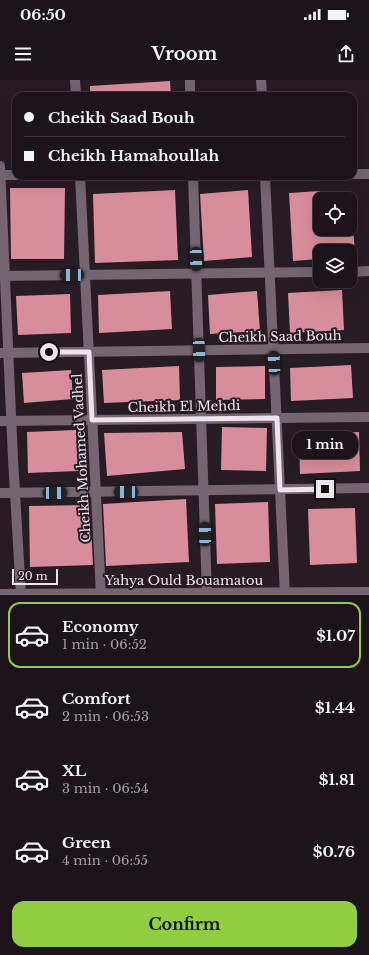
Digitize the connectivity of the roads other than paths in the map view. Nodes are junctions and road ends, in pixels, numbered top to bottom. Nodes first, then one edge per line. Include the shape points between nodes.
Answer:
1 (75, 80) edge
2 (190, 80) edge
3 (261, 80) edge
4 (76, 92) edge
5 (190, 92) edge
6 (262, 92) edge
7 (0, 166) edge
8 (357, 174) edge
9 (369, 174) edge
10 (0, 175) edge
11 (12, 175) edge
12 (80, 180) edge
13 (193, 180) edge
14 (265, 180) edge
15 (369, 271) edge
16 (270, 272) junction
17 (313, 272) edge
18 (357, 272) edge
19 (196, 273) junction
20 (85, 274) junction
21 (2, 276) edge
22 (369, 348) edge
23 (199, 350) junction
24 (274, 350) junction
25 (89, 352) junction
26 (4, 353) edge
27 (369, 417) edge
28 (277, 418) junction
29 (201, 419) junction
30 (11, 420) junction
31 (92, 420) junction
32 (0, 421) edge
33 (369, 488) edge
34 (203, 490) junction
35 (280, 490) junction
36 (96, 492) junction
37 (0, 493) edge
38 (15, 493) junction
39 (369, 592) edge
40 (0, 594) edge
41 (101, 594) edge
42 (207, 594) edge
43 (285, 594) edge
44 (21, 595) edge

1 - 4 street
2 - 5 street
3 - 6 street
7 - 10 street
8 - 9 street
10 - 11 street
10 - 21 street
12 - 20 street, Cheikh Mohamed Vadhel
13 - 19 street
14 - 16 street
15 - 18 street
16 - 17 street
16 - 19 street
16 - 24 street
19 - 20 street
19 - 23 street
20 - 21 street
20 - 25 street, Cheikh Mohamed Vadhel
21 - 26 street
22 - 24 street, Cheikh Saad Bouh
23 - 24 street, Cheikh Saad Bouh
23 - 25 street, Cheikh Saad Bouh
23 - 29 street
24 - 28 street
25 - 26 street, Cheikh Saad Bouh
25 - 31 street, Cheikh Mohamed Vadhel
26 - 30 street
27 - 28 street, Cheikh El Mehdi
28 - 29 street, Cheikh El Mehdi
28 - 35 street
29 - 31 street, Cheikh El Mehdi
29 - 34 street
30 - 31 street, Cheikh El Mehdi
30 - 32 street, Cheikh El Mehdi
30 - 38 street
31 - 36 street, Cheikh Mohamed Vadhel
33 - 35 street
34 - 35 street
34 - 36 street
34 - 42 street
35 - 43 street
36 - 38 street
36 - 41 street, Cheikh Mohamed Vadhel
37 - 38 street
38 - 44 street
39 - 43 street, Yahya Ould Bouamatou
40 - 44 street, Yahya Ould Bouamatou
41 - 42 street, Yahya Ould Bouamatou
41 - 44 street, Yahya Ould Bouamatou
42 - 43 street, Yahya Ould Bouamatou

